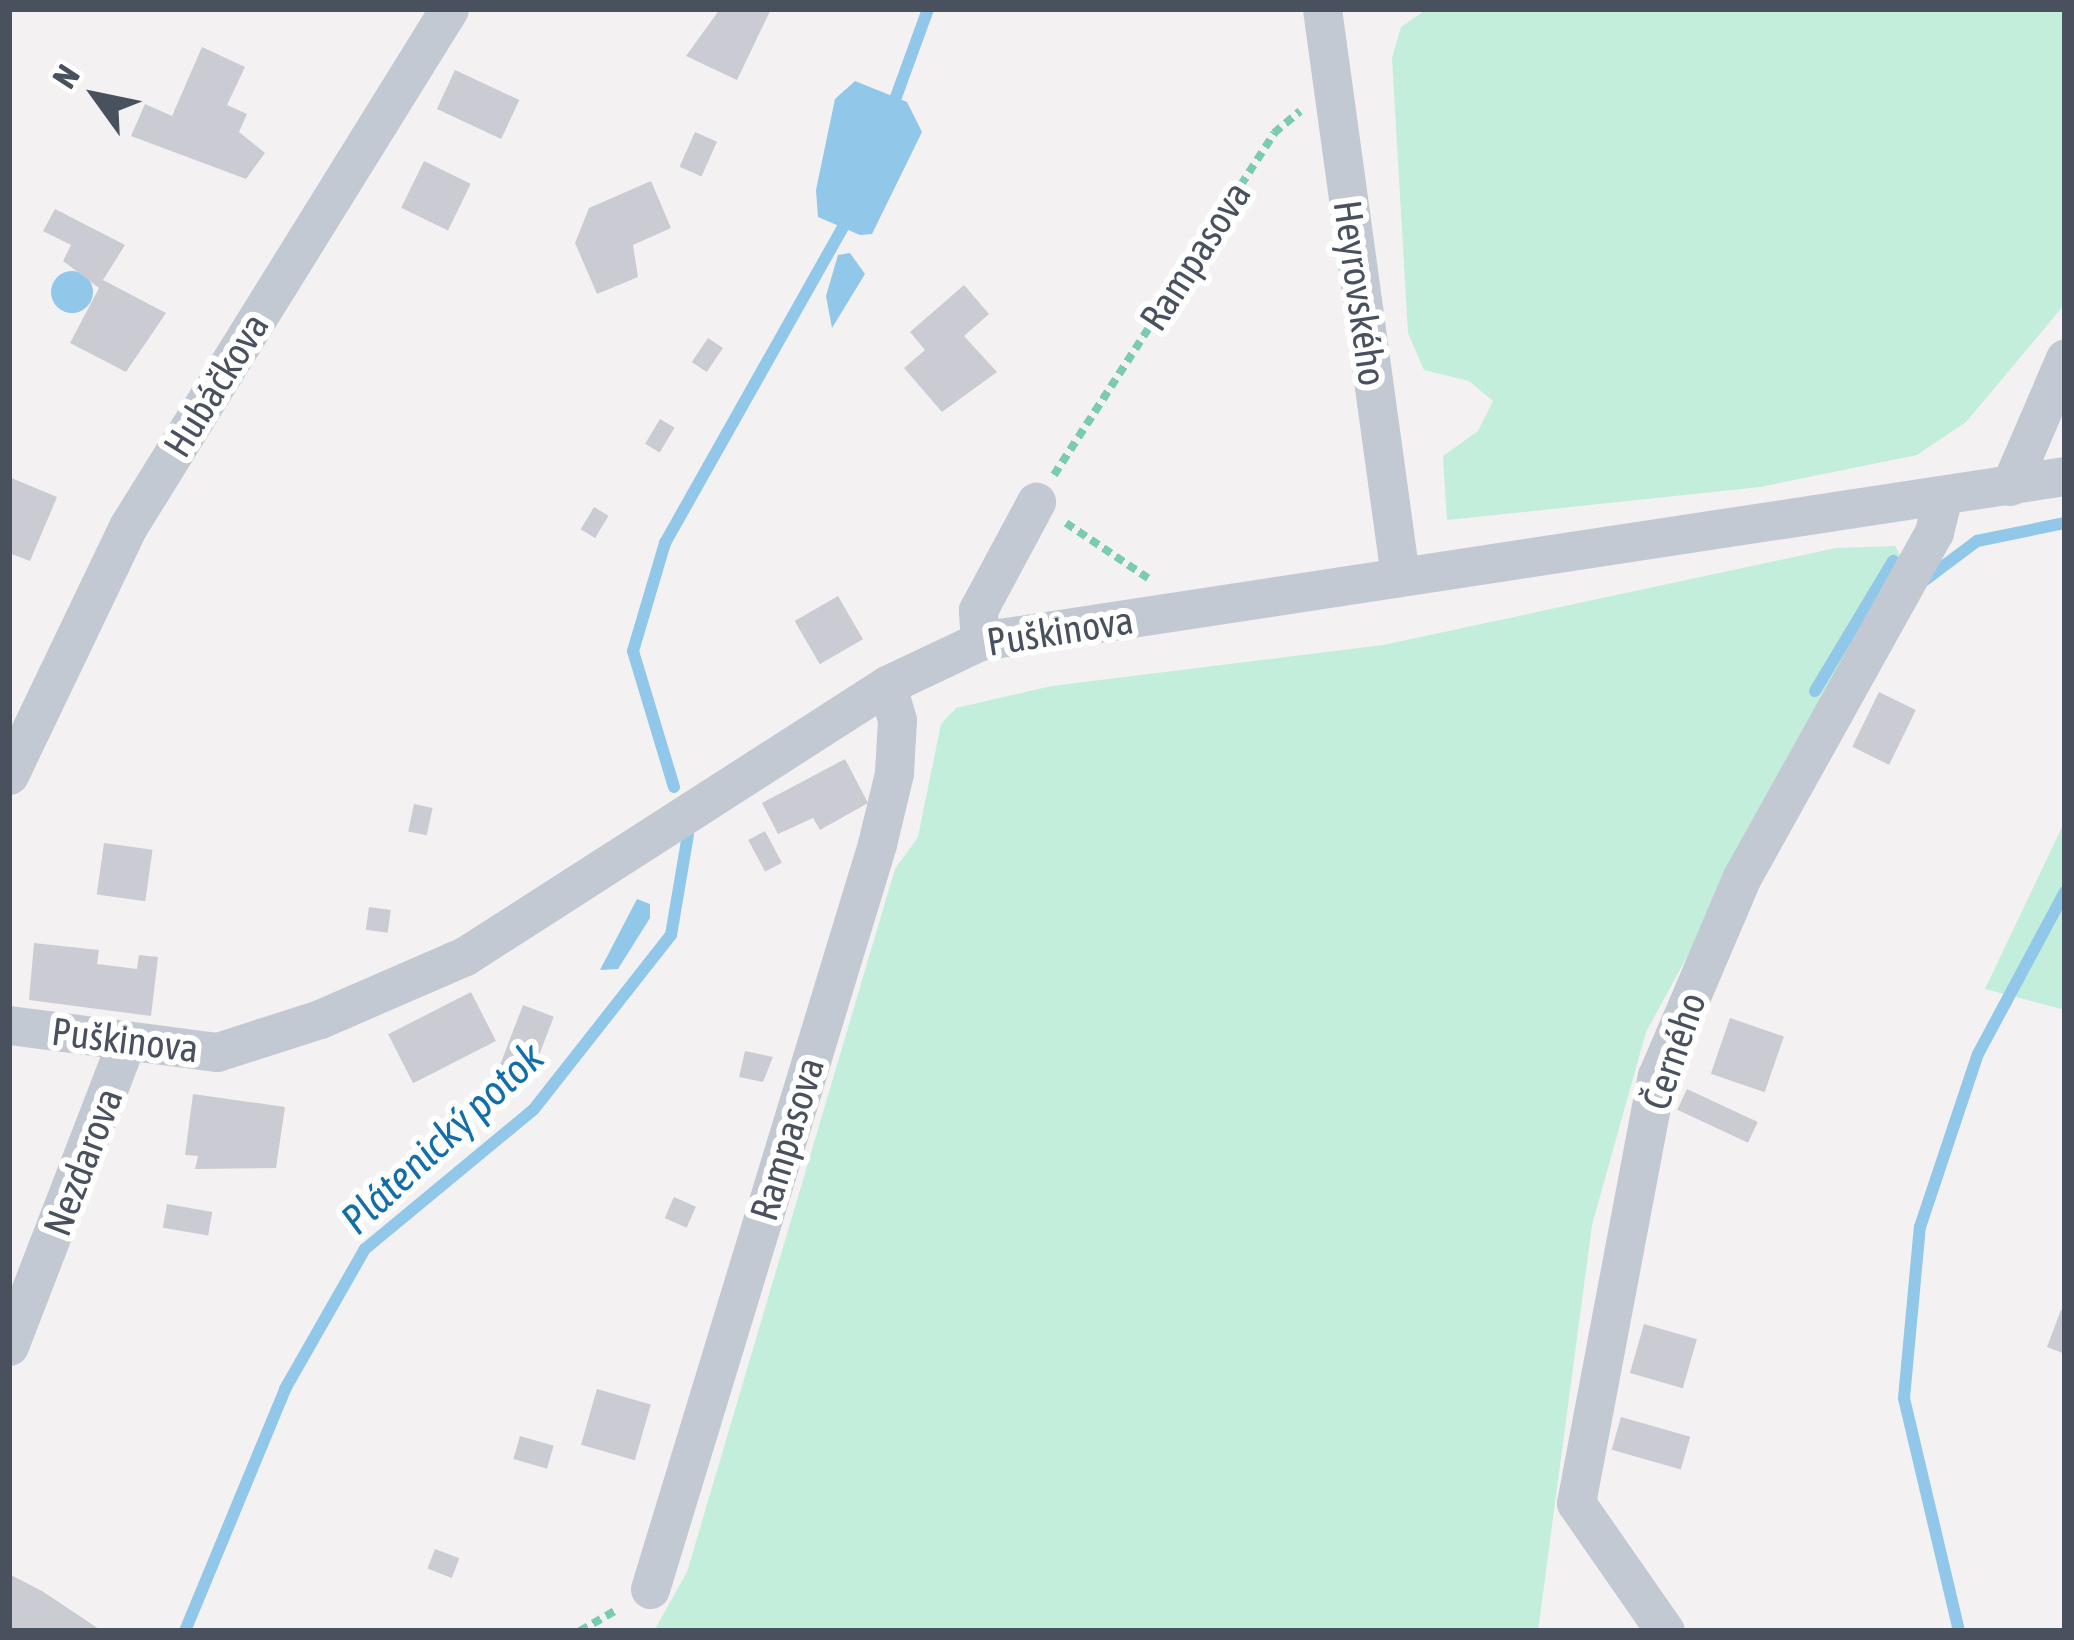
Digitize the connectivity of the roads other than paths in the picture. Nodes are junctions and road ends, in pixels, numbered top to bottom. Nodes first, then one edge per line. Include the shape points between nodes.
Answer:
1 (449, 9) edge
2 (1322, 9) edge
3 (2065, 358) edge
4 (2065, 476) edge
5 (2010, 486) junction
6 (1943, 496) junction
7 (1036, 502) road end
8 (1400, 576) junction
9 (980, 640) junction
10 (887, 685) junction
11 (9, 776) edge
12 (9, 1025) edge
13 (126, 1043) junction
14 (9, 1346) edge
15 (650, 1589) dead end
16 (1665, 1631) edge

1 - 11 street, Hubáčkova via 129,525
2 - 8 street, Heyrovského
3 - 5 street
4 - 5 street, Puškinova
5 - 6 street, Puškinova
6 - 8 street, Puškinova
6 - 16 street, Černého via 1934,532 1742,877 1657,1076 1576,1503
7 - 9 street via 978,610
8 - 9 street, Puškinova
9 - 10 street, Puškinova
10 - 13 street, Puškinova via 465,956 217,1052
10 - 15 street, Rampasova via 897,720 894,773 877,844
12 - 13 street, Puškinova
13 - 14 street, Nezdarova

